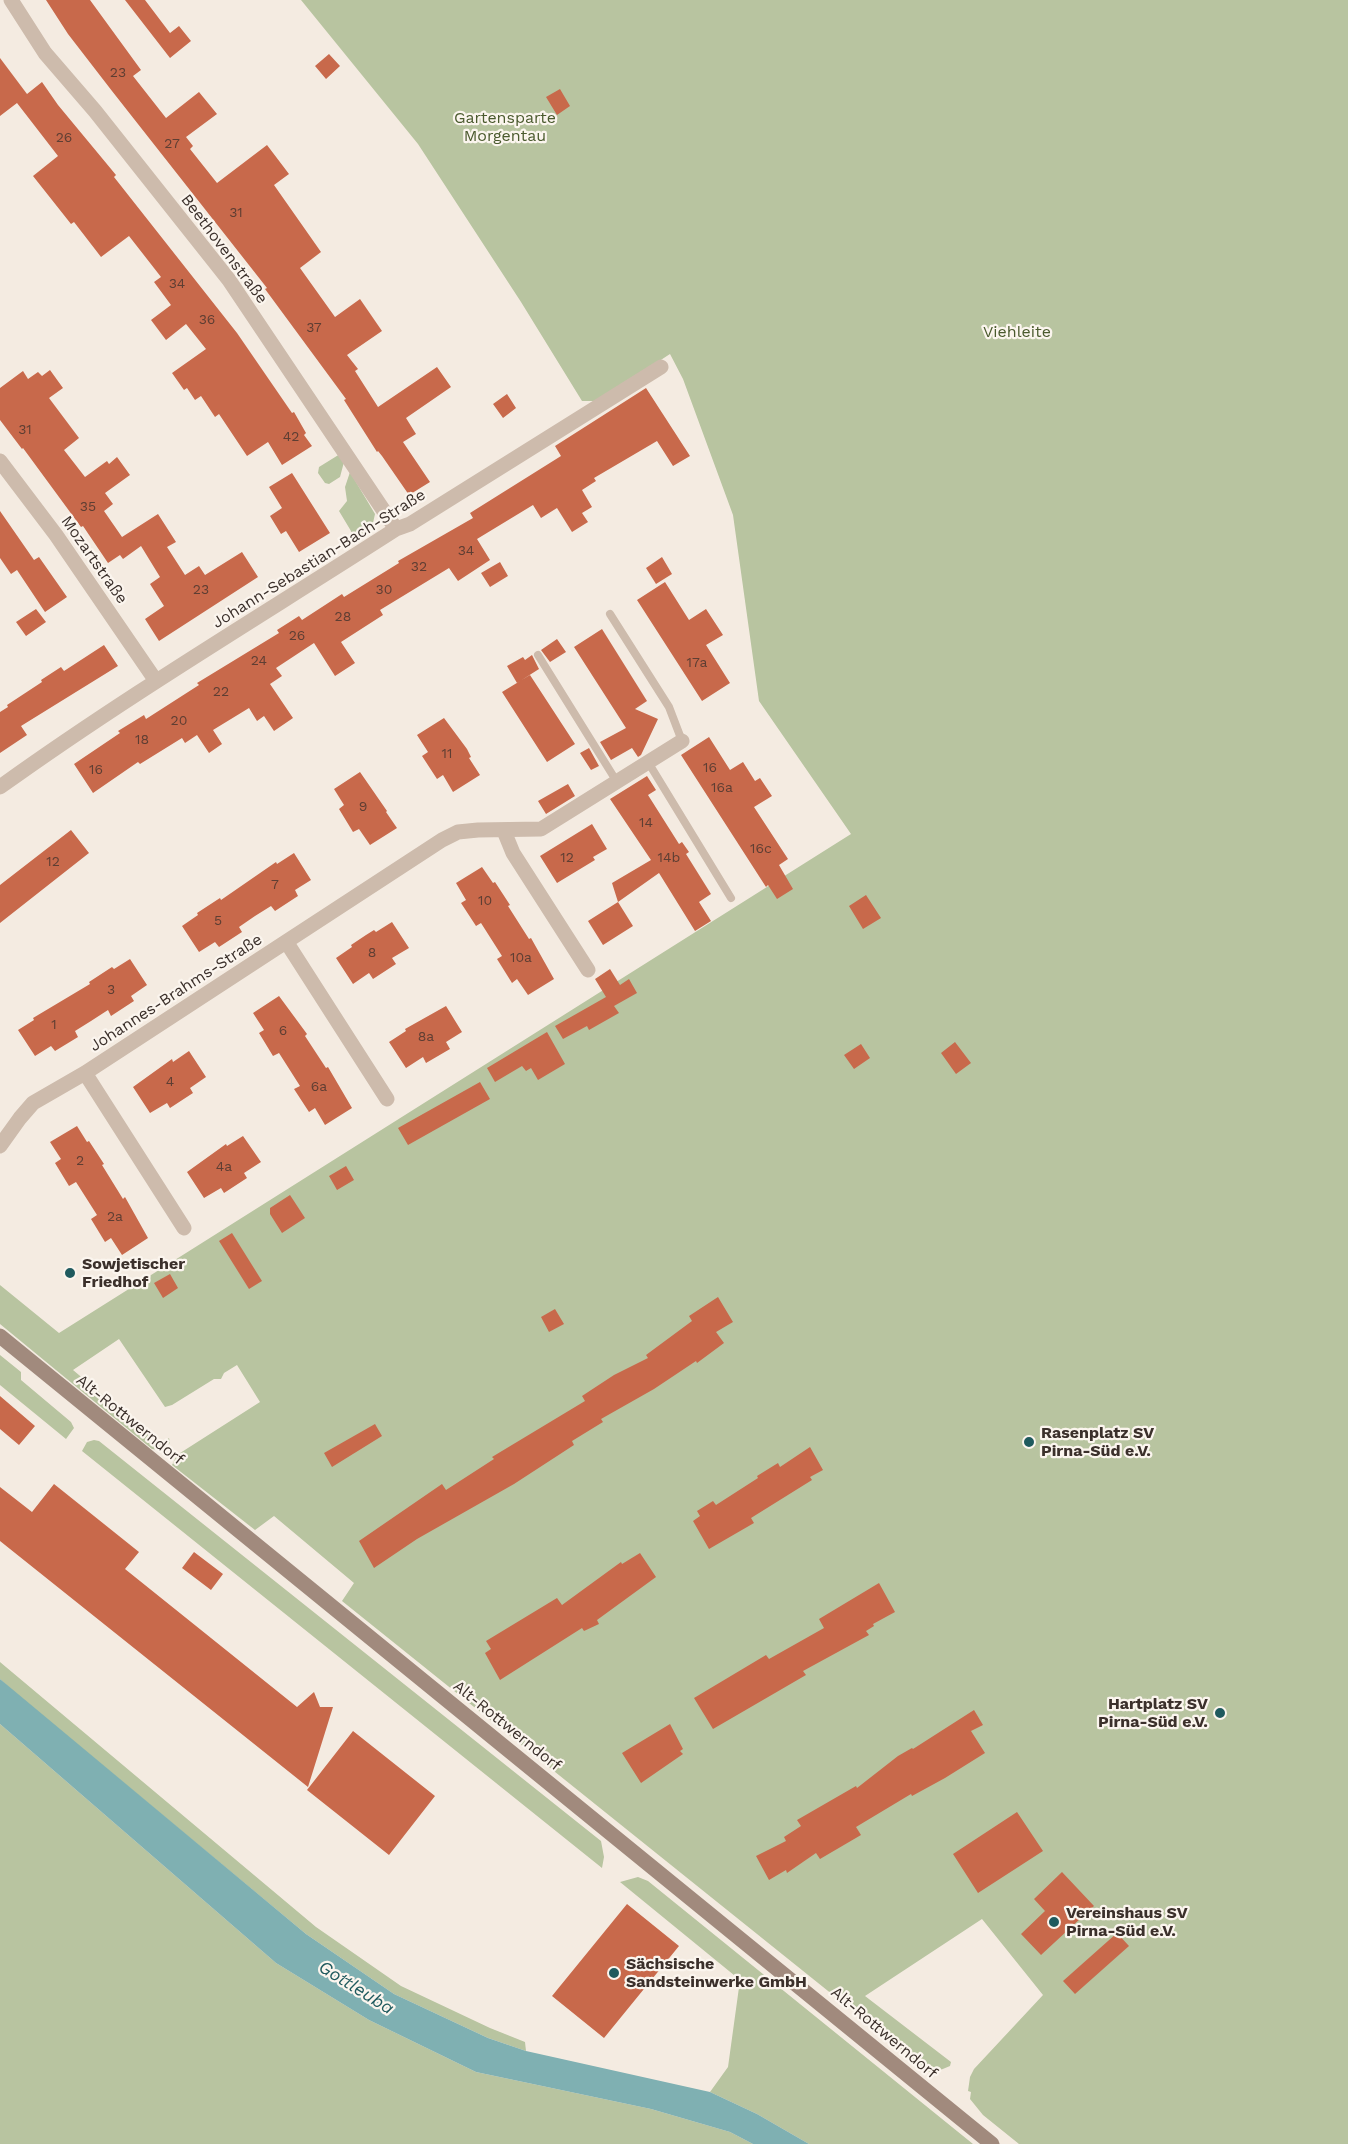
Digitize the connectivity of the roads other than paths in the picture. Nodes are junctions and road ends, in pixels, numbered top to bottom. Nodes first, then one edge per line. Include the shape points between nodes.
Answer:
1 (11, 0) edge
2 (661, 367) dead end
3 (0, 461) edge
4 (396, 529) junction
5 (610, 614) dead end
6 (538, 655) dead end
7 (156, 681) junction
8 (682, 741) joint
9 (648, 762) junction
10 (617, 782) junction
11 (0, 787) edge
12 (504, 831) junction
13 (731, 898) dead end
14 (287, 943) junction
15 (588, 970) dead end
16 (85, 1073) junction
17 (387, 1099) dead end
18 (0, 1146) edge
19 (184, 1228) dead end
20 (0, 1336) edge
21 (992, 2144) edge

1 - 4 street, Beethovenstraße via 45,53 229,280
2 - 4 street, Johann-Sebastian-Bach-Straße via 410,524
3 - 7 street, Mozartstraße
4 - 7 street, Johann-Sebastian-Bach-Straße
5 - 8 lane, Johannes-Brahms-Straße via 669,707
6 - 10 lane
7 - 11 street, Johann-Sebastian-Bach-Straße
8 - 9 street, Johannes-Brahms-Straße
9 - 10 street, Johannes-Brahms-Straße
9 - 13 lane
10 - 12 street, Johannes-Brahms-Straße via 541,829
12 - 14 street, Johannes-Brahms-Straße via 458,832 442,840
12 - 15 street via 513,853
14 - 16 street, Johannes-Brahms-Straße
14 - 17 street, Johannes-Brahms-Straße
16 - 18 street, Johannes-Brahms-Straße via 33,1103
16 - 19 street, Johannes-Brahms-Straße
20 - 21 main road, Alt-Rottwerndorf

